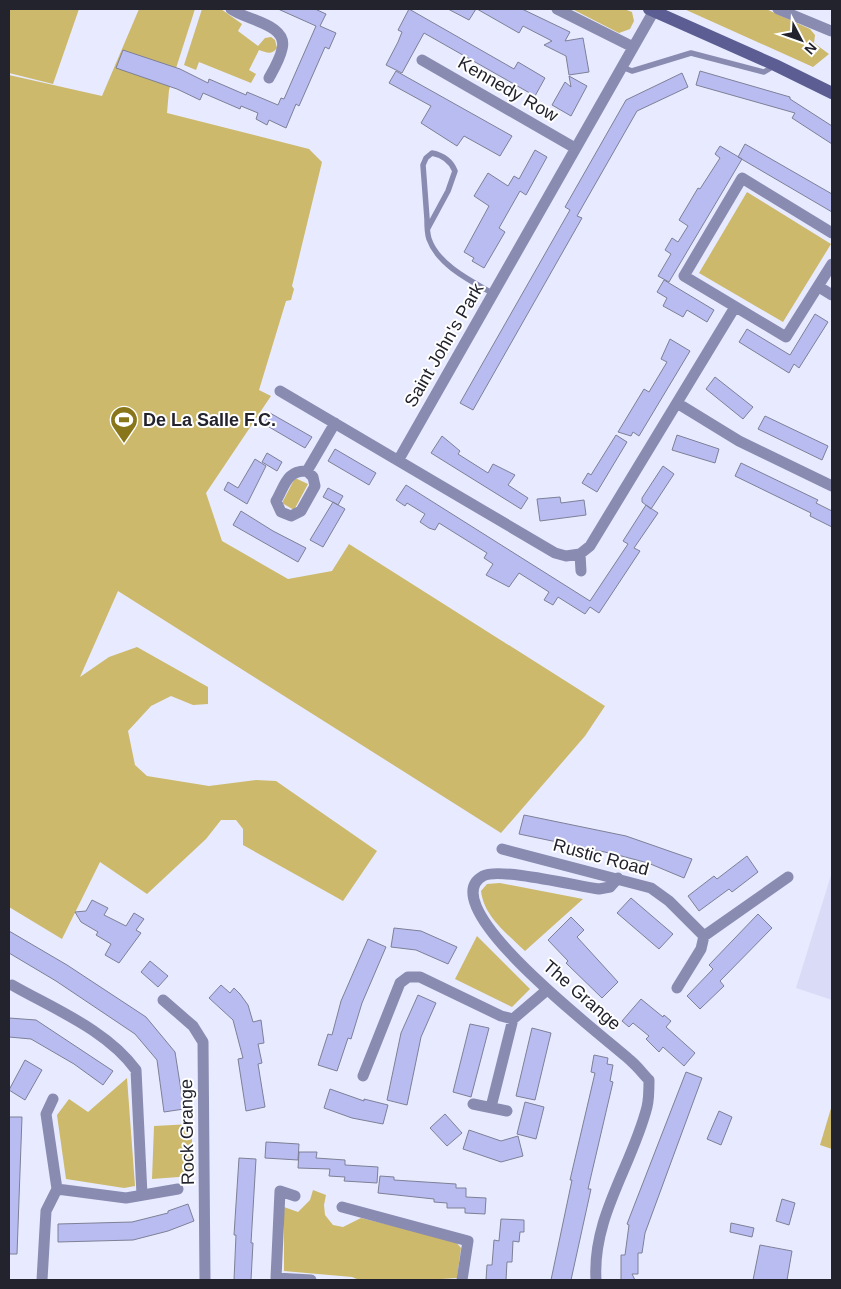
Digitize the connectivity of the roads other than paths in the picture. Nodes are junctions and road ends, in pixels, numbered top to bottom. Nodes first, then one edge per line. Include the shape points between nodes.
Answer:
1 (231, 9) edge
2 (558, 9) edge
3 (778, 9) edge
4 (653, 10) edge
5 (831, 31) edge
6 (633, 47) junction
7 (422, 60) dead end
8 (776, 65) junction
9 (622, 67) junction
10 (270, 78) dead end
11 (832, 93) edge
12 (576, 148) junction
13 (428, 228) junction
14 (832, 234) edge
15 (832, 264) edge
16 (819, 287) junction
17 (494, 294) junction
18 (832, 295) edge
19 (736, 307) junction
20 (280, 391) dead end
21 (677, 403) junction
22 (336, 423) junction
23 (399, 459) junction
24 (307, 471) dead end
25 (832, 486) edge
26 (580, 554) junction
27 (581, 571) dead end
28 (502, 849) dead end
29 (788, 877) dead end
30 (618, 878) junction
31 (704, 936) junction
32 (12, 985) dead end
33 (677, 988) dead end
34 (547, 990) junction
35 (163, 1000) dead end
36 (513, 1019) junction
37 (363, 1076) dead end
38 (53, 1099) dead end
39 (473, 1104) dead end
40 (491, 1107) junction
41 (507, 1111) dead end
42 (57, 1189) junction
43 (178, 1189) dead end
44 (142, 1195) junction
45 (295, 1196) dead end
46 (342, 1207) dead end
47 (42, 1280) edge
48 (205, 1280) edge
49 (311, 1280) edge
50 (462, 1280) edge
51 (596, 1280) edge

1 - 10 street via 276,30 283,38 283,48
2 - 6 street
3 - 5 street
4 - 6 street, Saint John's Park
4 - 8 main road
6 - 9 street, Saint John's Park
7 - 12 street, Kennedy Row
8 - 9 lane via 764,72 691,53 632,71
8 - 11 main road
9 - 12 street, Saint John's Park
12 - 17 street, Saint John's Park
13 - 13 lane via 423,166 432,153 445,158 455,171
13 - 17 lane via 429,239 438,255
14 - 19 street via 742,178 684,276
15 - 16 street
16 - 18 street
16 - 19 street via 786,337
17 - 23 street, Saint John's Park
19 - 21 street
20 - 22 street
21 - 25 street via 739,441
21 - 26 street via 590,546
22 - 23 street
22 - 24 street
23 - 26 street via 555,553 566,556
26 - 27 street
28 - 30 street, Rustic Road
29 - 31 street
30 - 31 street, Rustic Road via 651,888
30 - 34 street, The Grange via 610,887 599,889 502,873 483,876 475,885 473,902 485,925 509,954
31 - 33 street via 701,949
32 - 44 street via 92,1030 126,1056 136,1070
34 - 36 street
34 - 51 street, The Grange via 649,1080 648,1106 600,1230
35 - 48 street, Rock Grange via 194,1026 203,1042
36 - 37 street via 420,977 408,977 400,983
36 - 40 street
38 - 42 street via 46,1114
39 - 40 street
40 - 41 street
42 - 44 street via 126,1198
42 - 47 street via 46,1211
43 - 44 street
45 - 49 street via 280,1191 276,1278
46 - 50 street via 468,1241

